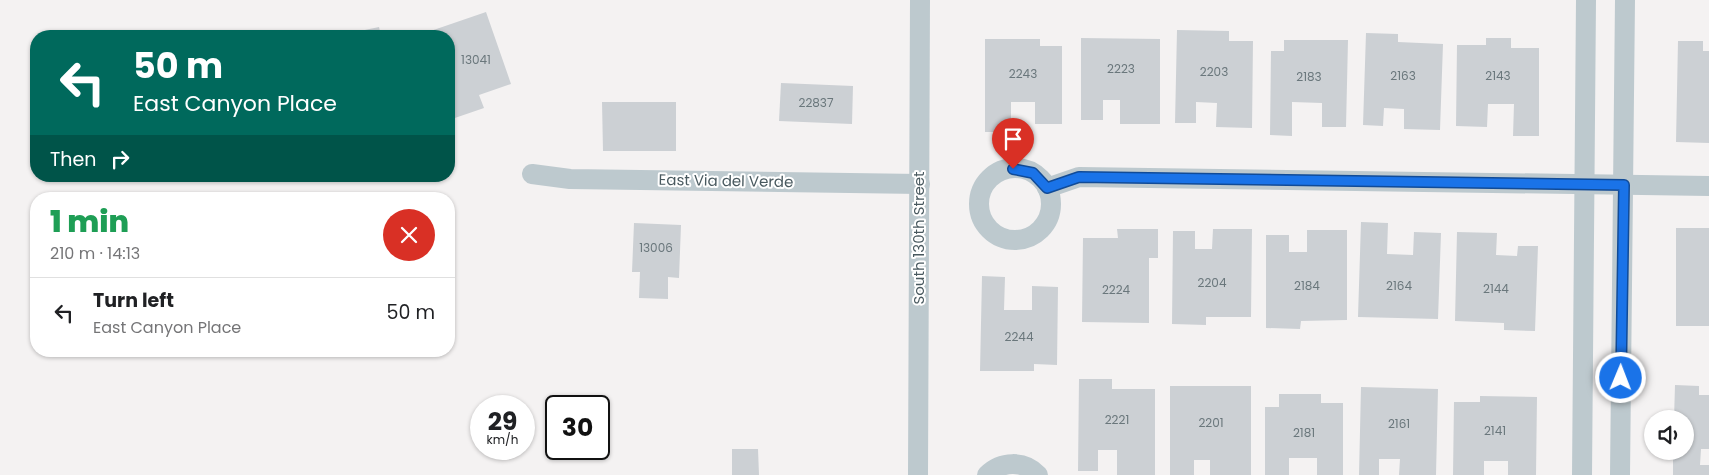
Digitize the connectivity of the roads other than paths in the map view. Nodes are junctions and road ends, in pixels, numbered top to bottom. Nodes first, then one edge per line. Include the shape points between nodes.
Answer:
1 (920, 0) edge
2 (1586, 0) edge
3 (1625, 0) edge
4 (532, 174) dead end
5 (920, 184) junction
6 (1584, 184) junction
7 (1624, 185) junction
8 (1709, 186) edge
9 (1047, 188) dead end
10 (918, 475) edge
11 (987, 475) edge
12 (1038, 475) edge
13 (1582, 475) edge
14 (1620, 475) edge

1 - 5 street, South 130th Street
2 - 6 street
3 - 7 street
4 - 5 street, East Via del Verde via 570,179
5 - 10 street, South 130th Street
6 - 7 street
6 - 9 street via 1079,177
6 - 13 street
7 - 8 street
7 - 14 street
11 - 12 street via 1002,465 1013,464 1025,466

